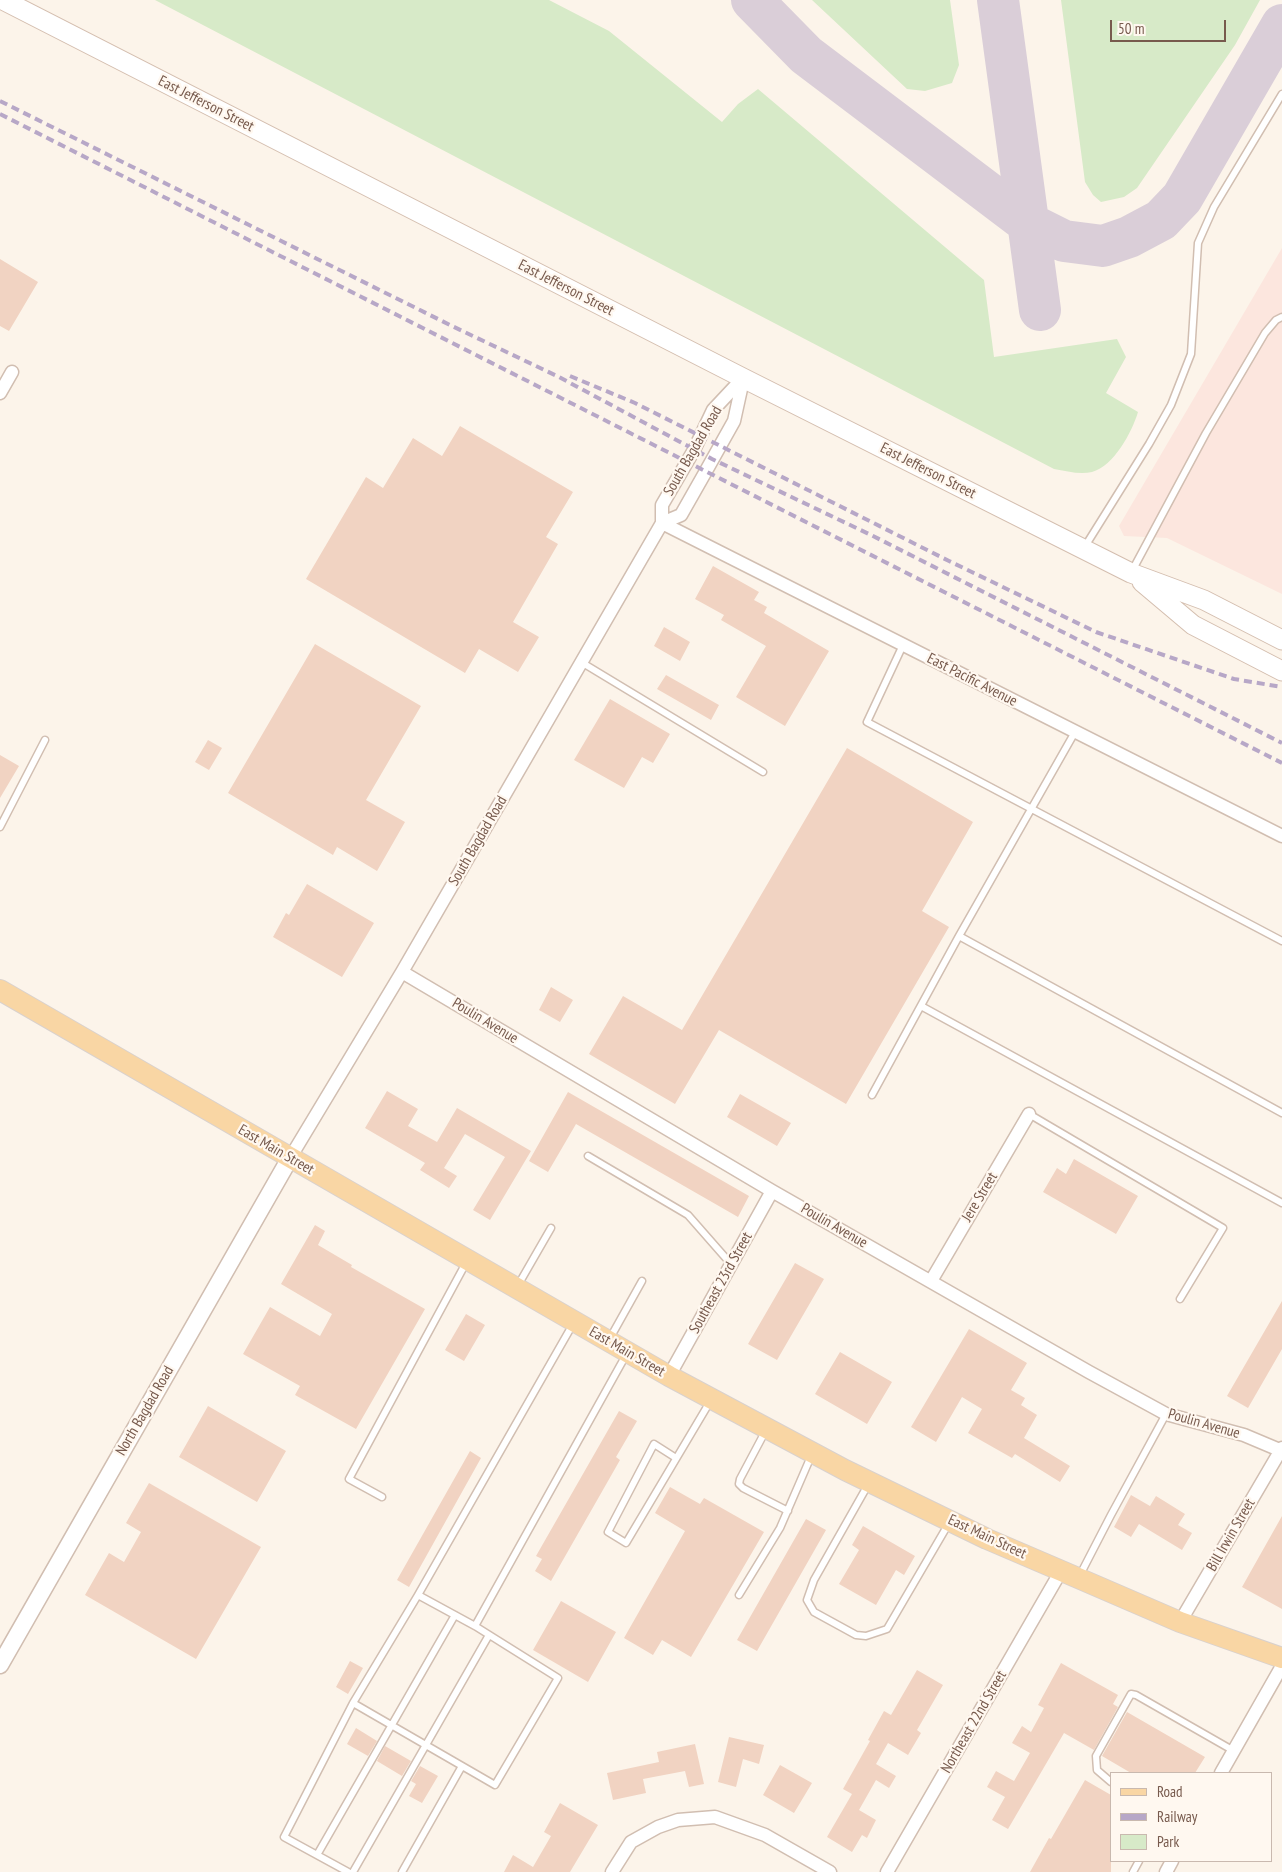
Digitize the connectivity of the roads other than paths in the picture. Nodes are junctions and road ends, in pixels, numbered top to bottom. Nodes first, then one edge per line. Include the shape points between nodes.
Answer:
1 (3, 0) edge
2 (1282, 94) edge
3 (1282, 318) edge
4 (12, 372) dead end
5 (743, 378) junction
6 (0, 392) edge
7 (662, 523) junction
8 (1084, 549) junction
9 (1131, 573) junction
10 (1282, 640) edge
11 (903, 645) junction
12 (581, 662) junction
13 (1282, 671) edge
14 (1075, 732) junction
15 (45, 740) dead end
16 (763, 772) dead end
17 (1031, 809) junction
18 (0, 827) edge
19 (1282, 836) edge
20 (959, 936) junction
21 (1282, 941) edge
22 (402, 972) junction
23 (0, 990) edge
24 (921, 1006) junction
25 (872, 1095) dead end
26 (1282, 1113) edge
27 (1029, 1114) joint
28 (588, 1156) dead end
29 (290, 1158) junction
30 (772, 1191) junction
31 (1282, 1203) edge
32 (551, 1228) dead end
33 (468, 1260) junction
34 (731, 1264) junction
35 (642, 1281) dead end
36 (931, 1281) junction
37 (516, 1288) junction
38 (1180, 1299) dead end
39 (574, 1321) junction
40 (609, 1341) junction
41 (628, 1352) junction
42 (669, 1376) junction
43 (712, 1399) junction
44 (1166, 1414) junction
45 (767, 1429) junction
46 (1281, 1450) edge
47 (813, 1453) junction
48 (676, 1458) junction
49 (869, 1482) junction
50 (382, 1497) dead end
51 (788, 1511) junction
52 (950, 1521) junction
53 (1070, 1575) junction
54 (418, 1595) junction
55 (739, 1596) dead end
56 (455, 1614) junction
57 (1180, 1622) junction
58 (475, 1626) junction
59 (489, 1634) junction
60 (1282, 1658) edge
61 (0, 1665) edge
62 (1282, 1666) edge
63 (353, 1703) junction
64 (391, 1725) junction
65 (426, 1746) junction
66 (1234, 1751) junction
67 (462, 1766) junction
68 (1223, 1772) edge
69 (1110, 1781) edge
70 (317, 1855) junction
71 (348, 1872) edge
72 (353, 1872) edge
73 (402, 1872) edge
74 (612, 1872) edge
75 (830, 1872) edge
76 (887, 1872) edge

1 - 5 main road, East Jefferson Street
2 - 8 lane via 1214,207 1198,242 1191,354 1172,405
3 - 9 lane via 1265,333 1206,433
4 - 6 street
5 - 7 street, South Bagdad Road via 713,410 662,505
5 - 7 street, South Bagdad Road via 734,421 681,515
5 - 8 main road, East Jefferson Street
7 - 11 street, East Pacific Avenue
7 - 12 street, South Bagdad Road
8 - 9 main road, East Jefferson Street
9 - 10 main road, East Jefferson Street via 1204,600
9 - 13 main road, East Jefferson Street via 1193,625
11 - 14 street, East Pacific Avenue
11 - 17 lane via 866,722
12 - 16 lane
12 - 22 street, South Bagdad Road
14 - 17 lane
14 - 19 street, East Pacific Avenue
15 - 18 lane
17 - 20 lane
17 - 21 lane
20 - 24 lane
20 - 26 lane
22 - 29 street, South Bagdad Road
22 - 30 street, Poulin Avenue
23 - 29 main road, East Main Street
24 - 25 lane
24 - 31 lane
27 - 36 street, Jere Street
27 - 38 lane via 1223,1228
28 - 34 lane via 688,1215
29 - 33 main road, East Main Street
29 - 61 street, North Bagdad Road
30 - 34 street, Southeast 23rd Street
30 - 36 street, Poulin Avenue
32 - 37 lane
33 - 37 main road, East Main Street
33 - 50 lane via 349,1479
34 - 42 street, Southeast 23rd Street
35 - 40 lane
36 - 44 street, Poulin Avenue
37 - 39 main road, East Main Street
39 - 40 main road, East Main Street
39 - 54 lane
40 - 41 main road, East Main Street
41 - 42 main road, East Main Street
41 - 58 lane
42 - 43 main road, East Main Street
43 - 45 main road, East Main Street
43 - 48 lane
44 - 46 street, Poulin Avenue via 1244,1435
44 - 53 lane via 1111,1515
45 - 47 main road, East Main Street
45 - 51 lane via 739,1484
46 - 57 street, Bill Irwin Street
47 - 49 main road, East Main Street
47 - 51 lane
48 - 48 lane via 626,1543 608,1532 654,1444
49 - 52 main road, East Main Street
49 - 52 lane via 814,1580 807,1600 814,1612 856,1635 866,1636 887,1629
51 - 55 lane
52 - 53 main road, East Main Street
53 - 57 main road, East Main Street
53 - 76 street, Northeast 22nd Street
54 - 56 lane
54 - 63 lane
56 - 58 lane
56 - 64 lane
57 - 60 main road, East Main Street
58 - 59 lane
59 - 65 lane
59 - 67 lane via 558,1678 495,1785
62 - 66 street
63 - 64 lane
63 - 70 lane via 284,1837
64 - 65 lane
64 - 70 lane
65 - 67 lane
65 - 72 lane
66 - 68 street
66 - 69 lane via 1131,1694 1096,1756 1097,1770
67 - 73 lane
70 - 71 lane
74 - 75 street via 631,1842 658,1827 678,1820 715,1817 765,1834

